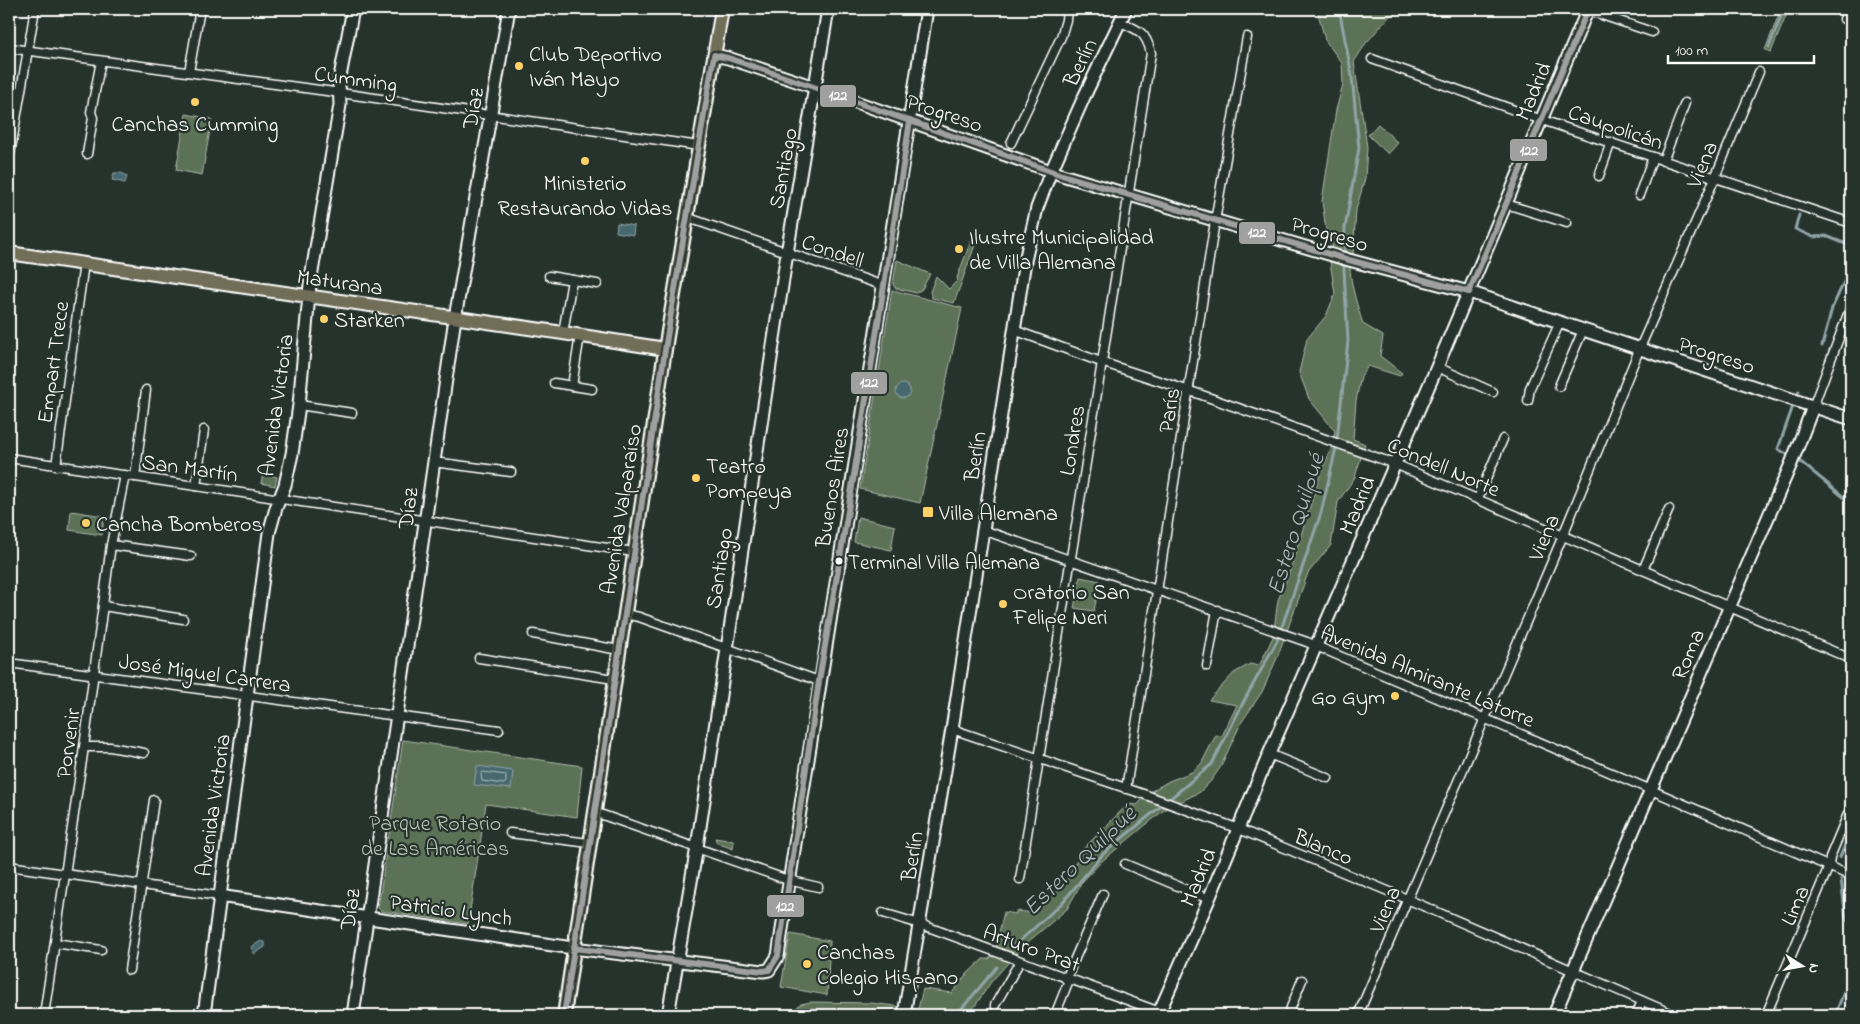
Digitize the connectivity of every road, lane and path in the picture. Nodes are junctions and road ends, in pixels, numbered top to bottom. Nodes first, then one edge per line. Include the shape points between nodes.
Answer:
1 (35, 9) edge
2 (200, 9) edge
3 (353, 9) edge
4 (509, 9) edge
5 (722, 9) edge
6 (828, 9) edge
7 (927, 9) edge
8 (1067, 9) edge
9 (1126, 9) edge
10 (1848, 9) edge
11 (1588, 10) edge
12 (1844, 19) dead end
13 (1120, 22) junction
14 (1652, 32) dead end
15 (1247, 37) dead end
16 (9, 48) edge
17 (28, 50) junction
18 (714, 55) junction
19 (1372, 59) dead end
20 (101, 61) junction
21 (189, 72) junction
22 (1759, 72) dead end
23 (816, 88) junction
24 (340, 93) junction
25 (1685, 103) dead end
26 (491, 115) junction
27 (1542, 120) junction
28 (910, 121) junction
29 (1610, 142) junction
30 (1011, 143) dead end
31 (699, 146) junction
32 (87, 154) dead end
33 (1653, 157) junction
34 (9, 160) edge
35 (1663, 160) junction
36 (1599, 176) dead end
37 (1715, 177) junction
38 (1128, 195) junction
39 (1639, 195) dead end
40 (1506, 204) junction
41 (686, 217) junction
42 (1215, 221) junction
43 (1567, 223) dead end
44 (1851, 223) edge
45 (9, 253) edge
46 (787, 253) junction
47 (84, 264) junction
48 (549, 276) dead end
49 (572, 280) junction
50 (596, 284) dead end
51 (884, 286) junction
52 (1469, 292) junction
53 (309, 296) junction
54 (1851, 306) edge
55 (455, 318) junction
56 (1560, 322) junction
57 (1014, 330) junction
58 (1583, 330) junction
59 (563, 333) junction
60 (580, 336) junction
61 (665, 349) junction
62 (1639, 350) junction
63 (1101, 362) junction
64 (1437, 367) junction
65 (554, 383) dead end
66 (572, 386) junction
67 (1559, 386) dead end
68 (146, 390) dead end
69 (592, 390) dead end
70 (1189, 391) junction
71 (1492, 392) dead end
72 (1528, 401) dead end
73 (300, 404) junction
74 (1808, 405) junction
75 (352, 413) dead end
76 (1851, 419) edge
77 (204, 430) dead end
78 (1503, 439) dead end
79 (9, 458) edge
80 (434, 462) junction
81 (1395, 464) junction
82 (56, 466) junction
83 (511, 472) dead end
84 (125, 476) junction
85 (135, 477) junction
86 (196, 486) junction
87 (279, 498) junction
88 (1478, 498) junction
89 (1669, 509) dead end
90 (426, 520) junction
91 (983, 530) junction
92 (1563, 536) junction
93 (112, 545) junction
94 (634, 552) junction
95 (191, 556) dead end
96 (1070, 560) junction
97 (1643, 570) junction
98 (1157, 590) junction
99 (103, 606) junction
100 (1729, 606) junction
101 (1217, 610) junction
102 (624, 614) junction
103 (182, 619) dead end
104 (533, 634) dead end
105 (1317, 646) junction
106 (726, 649) junction
107 (619, 650) junction
108 (479, 658) dead end
109 (1851, 659) edge
110 (9, 663) edge
111 (1207, 666) dead end
112 (94, 674) junction
113 (614, 679) junction
114 (819, 681) junction
115 (247, 695) junction
116 (396, 717) junction
117 (1484, 719) junction
118 (952, 729) junction
119 (499, 730) dead end
120 (84, 747) junction
121 (144, 753) dead end
122 (1269, 754) junction
123 (1039, 759) junction
124 (1328, 778) dead end
125 (1126, 788) junction
126 (1651, 790) junction
127 (154, 800) dead end
128 (1851, 807) edge
129 (594, 812) junction
130 (1239, 829) junction
131 (510, 833) dead end
132 (589, 843) junction
133 (697, 847) junction
134 (1125, 864) dead end
135 (9, 866) edge
136 (1829, 866) junction
137 (64, 873) junction
138 (1851, 876) edge
139 (1020, 879) dead end
140 (788, 880) junction
141 (141, 885) junction
142 (818, 887) dead end
143 (1103, 894) dead end
144 (219, 896) junction
145 (1210, 899) junction
146 (1407, 899) junction
147 (883, 913) dead end
148 (368, 917) junction
149 (920, 924) junction
150 (55, 943) junction
151 (573, 948) junction
152 (101, 950) dead end
153 (1016, 960) junction
154 (677, 961) junction
155 (129, 970) dead end
156 (769, 970) joint
157 (1573, 971) junction
158 (1068, 980) junction
159 (1302, 980) dead end
160 (1642, 1001) junction
161 (995, 1005) dead end
162 (904, 1011) edge
163 (1162, 1014) edge
164 (44, 1015) edge
165 (204, 1015) edge
166 (354, 1015) edge
167 (564, 1015) edge
168 (668, 1015) edge
169 (1055, 1015) edge
170 (1288, 1015) edge
171 (1359, 1015) edge
172 (1554, 1015) edge
173 (1636, 1015) edge
174 (1675, 1015) edge
175 (1766, 1015) edge

1 - 17 street
2 - 21 street
3 - 24 street, Avenida Victoria via 339,82
4 - 26 street, Díaz
5 - 18 main road, Avenida Valparaíso
6 - 23 street, Santiago
7 - 28 street, Buenos Aires
8 - 30 street via 1061,37
9 - 13 street, Berlín
10 - 12 street
11 - 14 street
11 - 27 street, Madrid
13 - 38 street, Londres via 1147,38 1151,53
13 - 57 street, Berlín, bridge via 1037,208
15 - 42 street, París
16 - 17 street, Cumming
17 - 20 street, Cumming
17 - 34 street
18 - 23 street, Progreso
18 - 31 main road, Avenida Valparaíso
19 - 27 street, Caupolicán
20 - 21 street, Cumming
20 - 32 street
21 - 24 street, Cumming
22 - 37 street, Viena
23 - 28 street, Progreso
23 - 46 street, Santiago
24 - 26 street, Cumming
24 - 53 street, Avenida Victoria
25 - 35 street
26 - 31 street, Cumming
26 - 55 street, Díaz
27 - 29 street, Caupolicán
27 - 40 street, Madrid
28 - 38 street, Progreso
28 - 51 street, Buenos Aires
29 - 33 street, Caupolicán
29 - 36 street
31 - 41 main road, Avenida Valparaíso
33 - 35 street, Caupolicán
33 - 39 street
35 - 37 street, Caupolicán
37 - 44 street, Caupolicán
37 - 62 street, Viena
38 - 42 street, Progreso
38 - 63 street, Londres
40 - 43 street
40 - 52 street, Madrid
41 - 46 street, Condell
41 - 61 main road, Avenida Valparaíso
42 - 52 street, Progreso
42 - 70 street, París
45 - 47 main road, Maturana
46 - 51 street, Condell
46 - 106 street, Santiago
47 - 53 main road, Maturana
47 - 82 street, Empart Trece
48 - 49 street
49 - 50 street
49 - 59 street
51 - 114 street, Buenos Aires
52 - 56 street, Progreso
52 - 64 street, Madrid
53 - 55 main road, Maturana
53 - 73 street, Avenida Victoria
54 - 74 street, Roma
55 - 59 main road, Maturana
55 - 80 street, Díaz
56 - 58 street, Progreso
56 - 72 street via 1530,388
57 - 63 street, Condell Norte
57 - 91 street, Berlín
58 - 62 street, Progreso
58 - 67 street
59 - 60 main road, Maturana
60 - 61 main road, Maturana
60 - 66 street
61 - 94 main road, Avenida Valparaíso
62 - 74 street, Progreso
62 - 92 street, Viena
63 - 70 street, Condell Norte
63 - 96 street, Londres
64 - 71 street
64 - 81 street, Madrid
65 - 66 street
66 - 69 street
68 - 85 street
70 - 81 street, Condell Norte
70 - 98 street, París
73 - 75 street
73 - 87 street, Avenida Victoria via 287,474
74 - 76 street, Progreso
74 - 100 street, Roma via 1797,449
77 - 86 street
78 - 88 street
79 - 82 street, San Martín
80 - 83 street
80 - 90 street, Díaz
81 - 88 street, Condell Norte
81 - 105 street, Madrid
82 - 84 street, San Martín
84 - 85 street, San Martín
84 - 93 street, Porvenir
85 - 86 street, San Martín
86 - 87 street, San Martín
87 - 90 street, San Martín
87 - 115 street, Avenida Victoria via 269,533
88 - 92 street, Condell Norte
89 - 97 street
90 - 94 street, San Martín
90 - 116 street, Díaz
91 - 96 street, Avenida Almirante Latorre
91 - 118 street, Berlín
92 - 97 street, Condell Norte
92 - 117 street, Viena
93 - 95 street
93 - 99 street, Porvenir
94 - 102 main road, Avenida Valparaíso
96 - 98 street, Avenida Almirante Latorre
96 - 123 street, Londres
97 - 100 street, Condell Norte
98 - 101 street, Avenida Almirante Latorre
98 - 125 street, París
99 - 103 street
99 - 112 street, Porvenir
100 - 109 street, Condell Norte
100 - 126 street, Roma
101 - 105 street, Avenida Almirante Latorre
101 - 111 street
102 - 106 street
102 - 107 main road, Avenida Valparaíso
104 - 107 street
105 - 117 street, Avenida Almirante Latorre
105 - 122 street, Madrid
106 - 114 street
106 - 133 street, Santiago
107 - 113 main road, Avenida Valparaíso
108 - 113 street
110 - 112 street, José Miguel Carrera
112 - 115 street, José Miguel Carrera
112 - 120 street, Porvenir
113 - 129 main road, Avenida Valparaíso
114 - 140 street, Buenos Aires
115 - 116 street, José Miguel Carrera
115 - 144 street, Avenida Victoria
116 - 119 street, José Miguel Carrera
116 - 148 street, Díaz
117 - 126 street, Avenida Almirante Latorre
117 - 146 street, Viena
118 - 123 street, Blanco
118 - 149 street, Berlín
120 - 121 street via 110,747
120 - 137 street, Porvenir
122 - 124 street
122 - 130 street, Madrid
123 - 125 street, Blanco
123 - 139 street, Londres
125 - 130 street, Blanco
126 - 136 street, Avenida Almirante Latorre
126 - 157 street, Roma
127 - 141 street
128 - 136 street, Lima
129 - 132 main road, Avenida Valparaíso
129 - 133 street
130 - 145 street, Madrid
130 - 146 street, Blanco
131 - 132 street
132 - 151 main road, Avenida Valparaíso
133 - 140 street
133 - 154 street, Santiago
134 - 145 street
135 - 137 street, Patricio Lynch
136 - 138 street, Avenida Almirante Latorre
136 - 175 street, Lima
137 - 141 street, Patricio Lynch
137 - 150 street, Porvenir
140 - 142 street
140 - 156 street, Buenos Aires via 778,956
141 - 144 street, Patricio Lynch
141 - 155 street
143 - 158 street
144 - 148 street, Patricio Lynch
144 - 165 street, Avenida Victoria
145 - 163 street, Madrid
146 - 157 street, Blanco
146 - 171 street, Viena
147 - 149 street, Arturo Prat
148 - 151 street, Patricio Lynch
148 - 166 street, Díaz
149 - 153 street, Arturo Prat
149 - 162 street, Berlín
150 - 152 street
150 - 164 street, Porvenir
151 - 154 street, Patricio Lynch
151 - 167 main road, Avenida Valparaíso
153 - 158 street, Arturo Prat
153 - 161 street
154 - 156 street, Patricio Lynch
154 - 168 street, Santiago
157 - 160 street, Blanco
157 - 172 street, Roma
158 - 163 street, Arturo Prat
158 - 169 street
159 - 170 street
160 - 173 street
160 - 174 street, Blanco

